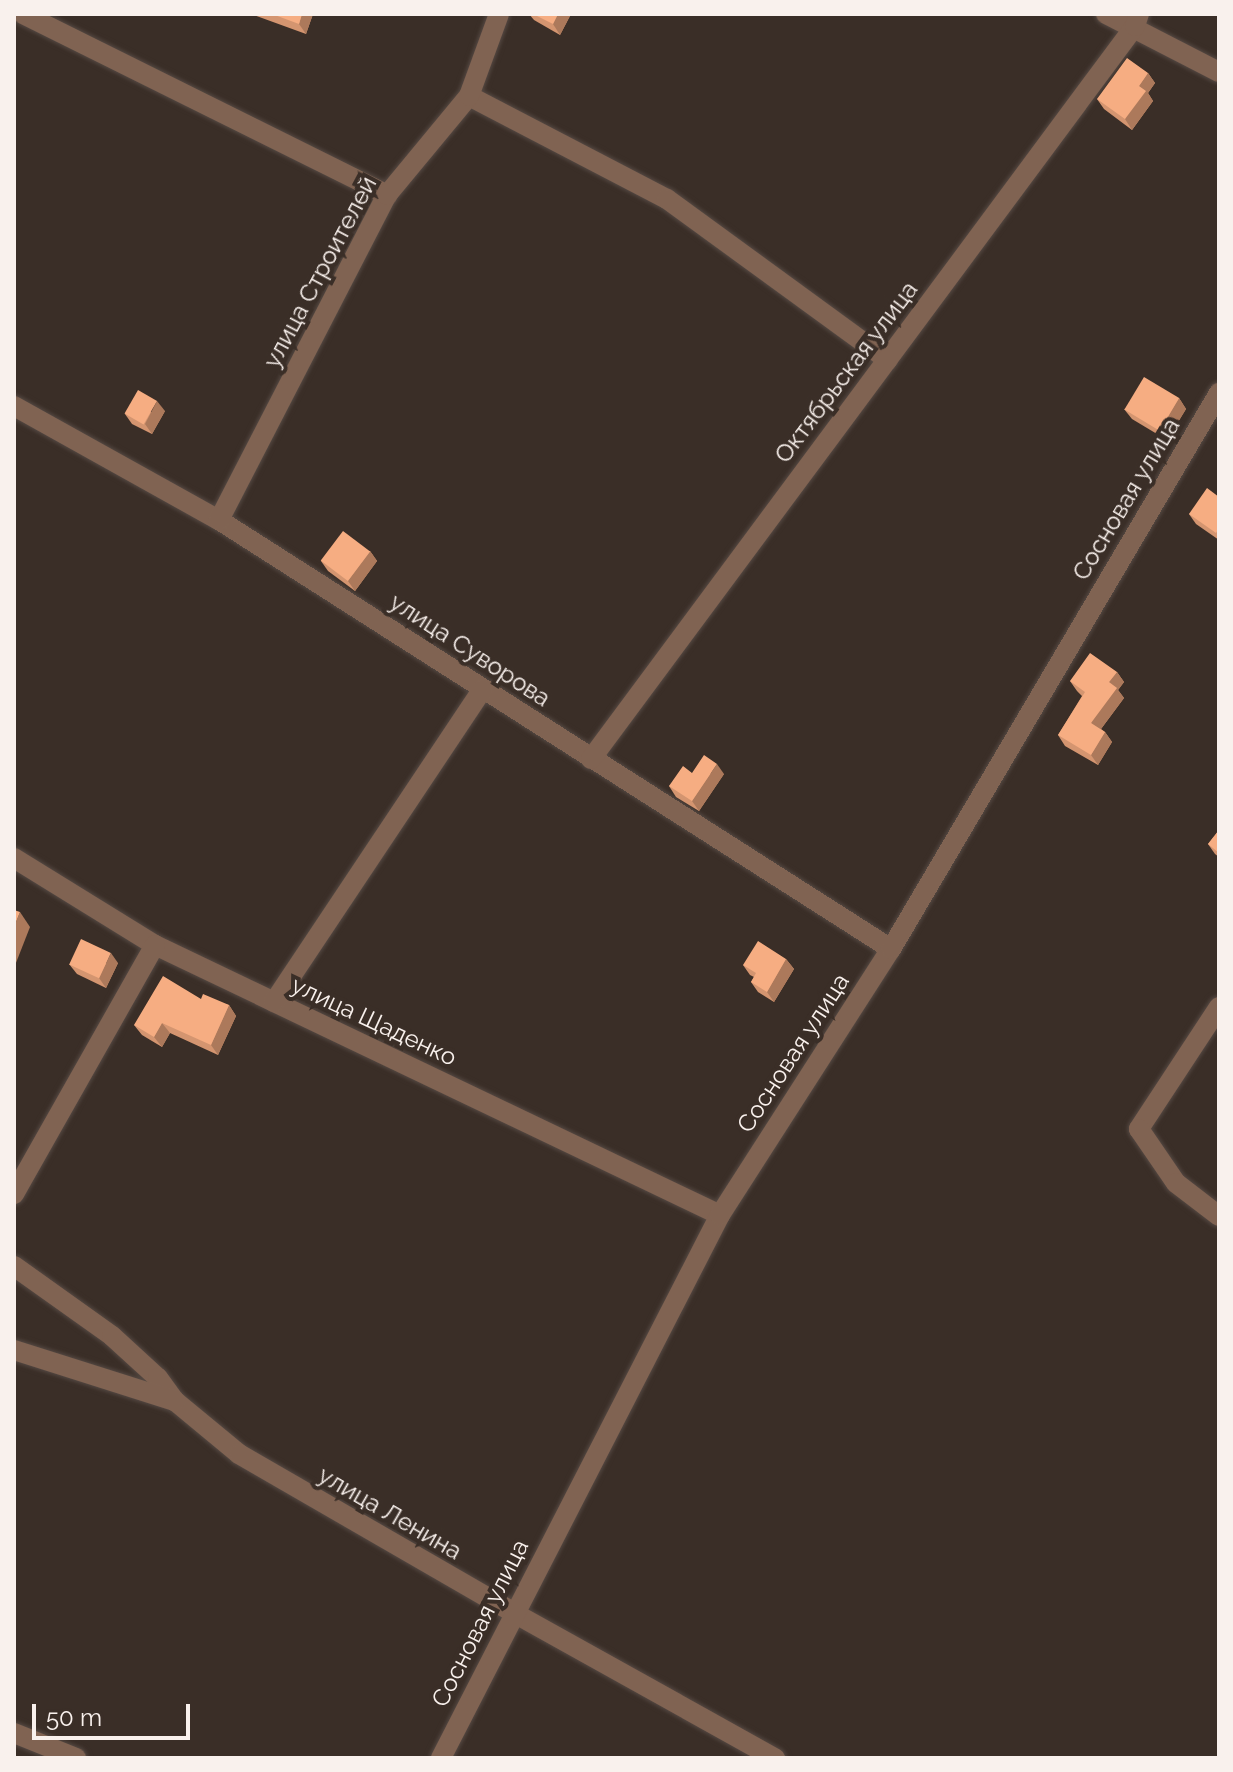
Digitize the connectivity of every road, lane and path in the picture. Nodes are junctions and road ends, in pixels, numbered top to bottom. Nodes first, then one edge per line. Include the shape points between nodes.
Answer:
1 (23, 14) edge
2 (499, 14) edge
3 (1106, 14) edge
4 (1137, 20) edge
5 (1219, 72) edge
6 (469, 96) junction
7 (387, 195) junction
8 (888, 360) junction
9 (1219, 393) edge
10 (14, 406) edge
11 (219, 520) junction
12 (483, 689) junction
13 (591, 759) junction
14 (14, 858) edge
15 (155, 945) junction
16 (891, 949) junction
17 (274, 1002) junction
18 (1219, 1007) edge
19 (14, 1194) edge
20 (720, 1215) junction
21 (1219, 1216) edge
22 (14, 1266) edge
23 (14, 1350) edge
24 (175, 1401) junction
25 (514, 1613) junction
26 (14, 1733) edge
27 (76, 1758) edge
28 (441, 1758) edge
29 (775, 1758) edge

1 - 7 street
2 - 6 street, улица Строителей
3 - 4 street
4 - 5 street
4 - 8 street, Октябрьская улица
6 - 7 street, улица Строителей
6 - 8 street via 667,199
7 - 11 street, улица Строителей
8 - 13 street, Октябрьская улица
9 - 16 street, Сосновая улица
10 - 11 street, улица Суворова
11 - 12 street, улица Суворова
12 - 13 street, улица Суворова
12 - 17 street
13 - 16 street, улица Суворова
14 - 15 street, улица Щаденко
15 - 17 street, улица Щаденко
15 - 19 street
16 - 20 street, Сосновая улица
17 - 20 street, улица Щаденко
18 - 21 street via 1139,1129 1176,1183
20 - 25 street, Сосновая улица
22 - 24 street, улица Ленина via 122,1344
23 - 24 street
24 - 25 street, улица Ленина via 239,1454
25 - 28 street, Сосновая улица
25 - 29 street, улица Ленина
26 - 27 street

